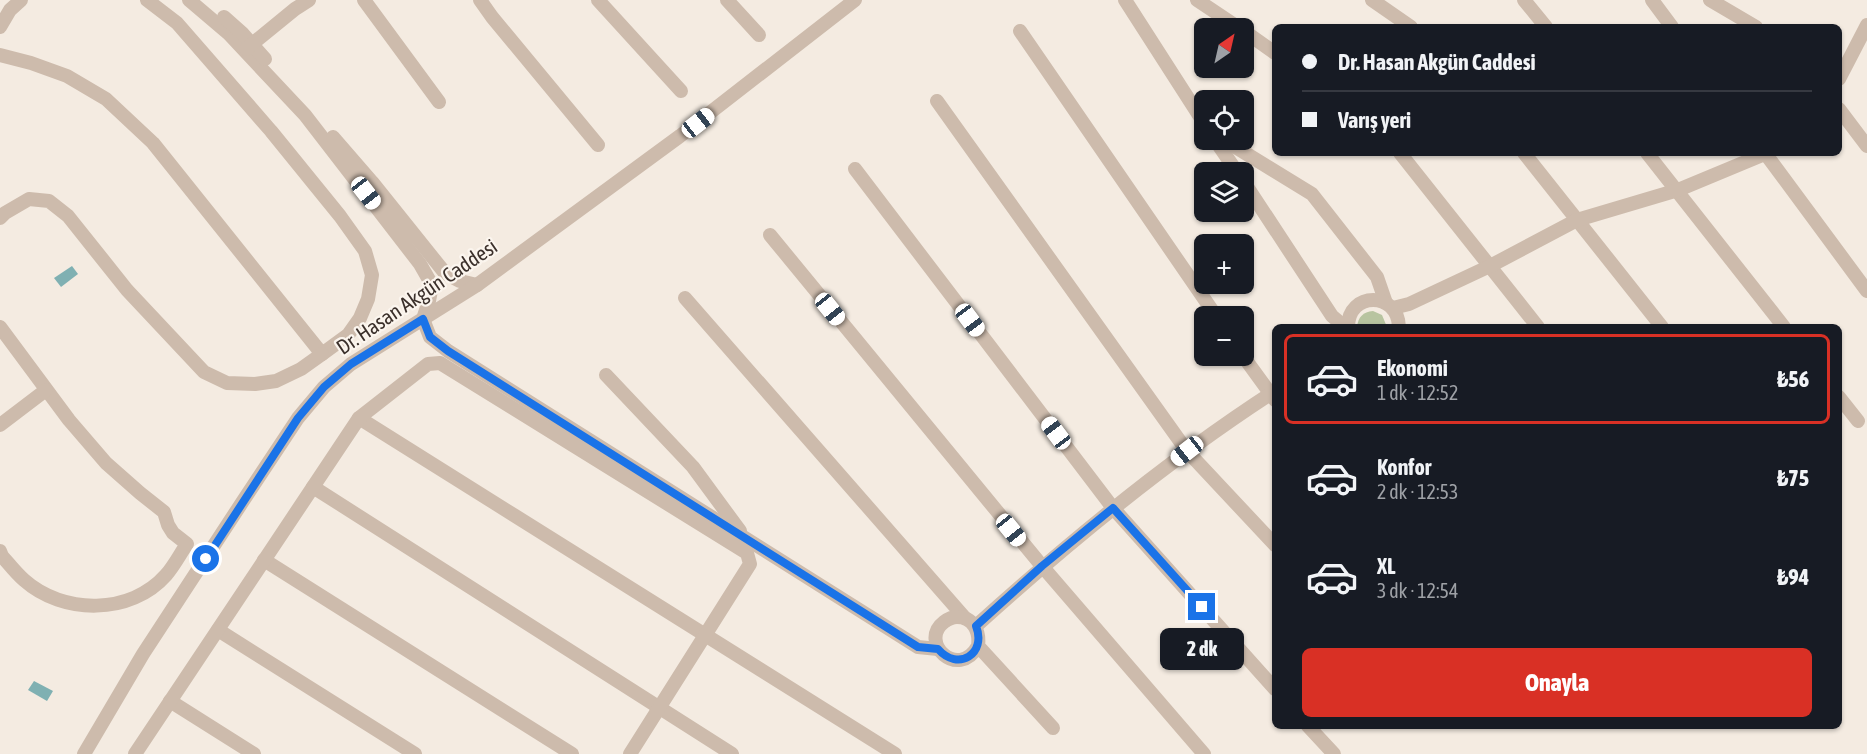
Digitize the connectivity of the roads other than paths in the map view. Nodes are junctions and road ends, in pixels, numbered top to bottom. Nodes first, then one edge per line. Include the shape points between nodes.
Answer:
1 (21, 0) edge
2 (147, 0) edge
3 (189, 0) edge
4 (204, 0) edge
5 (309, 0) edge
6 (364, 0) edge
7 (480, 0) edge
8 (598, 0) edge
9 (727, 0) edge
10 (855, 0) edge
11 (1125, 0) edge
12 (1197, 0) edge
13 (1372, 0) edge
14 (1524, 0) edge
15 (1652, 0) edge
16 (1710, 0) edge
17 (1224, 18) edge
18 (1408, 24) edge
19 (1544, 24) edge
20 (1670, 24) edge
21 (1750, 24) edge
22 (1867, 25) edge
23 (0, 27) edge
24 (1020, 31) dead end
25 (759, 35) dead end
26 (1254, 39) edge
27 (248, 47) junction
28 (1272, 51) edge
29 (0, 55) edge
30 (1842, 71) edge
31 (681, 91) dead end
32 (937, 101) dead end
33 (440, 102) dead end
34 (1194, 107) edge
35 (1842, 113) edge
36 (598, 145) dead end
37 (1867, 146) edge
38 (1240, 150) edge
39 (1402, 156) edge
40 (1526, 156) edge
41 (1650, 156) edge
42 (1759, 156) edge
43 (1768, 156) edge
44 (855, 169) dead end
45 (1678, 190) junction
46 (1254, 197) edge
47 (0, 218) edge
48 (1577, 220) junction
49 (770, 235) dead end
50 (1490, 266) junction
51 (477, 285) junction
52 (1867, 291) edge
53 (685, 298) dead end
54 (1209, 306) edge
55 (1394, 314) edge
56 (423, 319) junction
57 (1342, 324) edge
58 (1347, 324) edge
59 (1536, 324) edge
60 (1660, 324) edge
61 (1782, 324) edge
62 (0, 327) edge
63 (322, 354) junction
64 (1251, 366) edge
65 (606, 375) dead end
66 (46, 390) junction
67 (1272, 394) edge
68 (1272, 396) edge
69 (1842, 401) edge
70 (359, 418) junction
71 (1858, 422) dead end
72 (0, 425) edge
73 (1187, 451) junction
74 (313, 487) junction
75 (1113, 508) junction
76 (745, 537) junction
77 (1272, 542) edge
78 (0, 550) edge
79 (264, 560) junction
80 (1042, 566) junction
81 (970, 622) junction
82 (218, 630) junction
83 (705, 635) junction
84 (978, 646) junction
85 (938, 649) junction
86 (1272, 686) edge
87 (170, 701) junction
88 (659, 708) junction
89 (1053, 728) dead end
90 (1311, 729) edge
91 (84, 754) edge
92 (135, 754) edge
93 (254, 754) edge
94 (415, 754) edge
95 (572, 754) edge
96 (630, 754) edge
97 (732, 754) edge
98 (895, 754) edge
99 (1204, 754) edge
100 (1334, 754) edge

1 - 23 street
2 - 63 street via 177,23 263,122 365,251 372,275 368,299 348,335
3 - 27 street
4 - 27 street via 242,33
5 - 27 street
6 - 33 street
7 - 36 street
8 - 31 street
9 - 25 street
10 - 51 street, Dr. Hasan Akgün Caddesi via 680,136
11 - 34 street
12 - 17 street
13 - 18 street
14 - 19 street
15 - 20 street
16 - 21 street
22 - 30 street
24 - 54 street
26 - 28 street
27 - 51 street via 372,182 445,273
27 - 56 street via 420,264 432,285
29 - 63 street via 67,76 106,99 153,143
32 - 73 street
35 - 37 street
38 - 55 street via 1312,194 1377,277
39 - 50 street
40 - 48 street
41 - 45 street
42 - 45 street
43 - 52 street
44 - 75 street
45 - 48 street
45 - 61 street
46 - 57 street via 1332,316
47 - 63 street via 29,200 49,201 68,216 127,290 204,372 227,383 276,381
48 - 50 street
48 - 60 street
49 - 80 street
50 - 55 street
50 - 59 street
51 - 56 street, Dr. Hasan Akgün Caddesi
53 - 81 street
55 - 58 street via 1378,300 1362,302
56 - 76 street via 430,337 448,351
56 - 91 street, Dr. Hasan Akgün Caddesi via 351,364 324,387 298,418 143,654
62 - 66 street
64 - 67 street
65 - 76 street via 693,467
66 - 72 street
66 - 78 street via 106,462 164,512 173,533 187,544 165,576 138,597 102,607 54,598 25,581
68 - 73 street
69 - 71 street
70 - 74 street
70 - 83 street
70 - 83 street via 428,364 440,363 747,553 750,564
73 - 75 street
73 - 77 street
74 - 79 street
74 - 88 street
75 - 80 street
75 - 86 street
76 - 85 street via 918,647
79 - 82 street
79 - 95 street
80 - 81 street
80 - 99 street
81 - 84 street via 979,639
81 - 85 street via 952,617 941,624 936,636
82 - 87 street
82 - 94 street
83 - 88 street
83 - 98 street
84 - 85 street via 969,657 956,660
84 - 89 street
87 - 92 street
87 - 93 street
88 - 96 street
88 - 97 street
90 - 100 street

